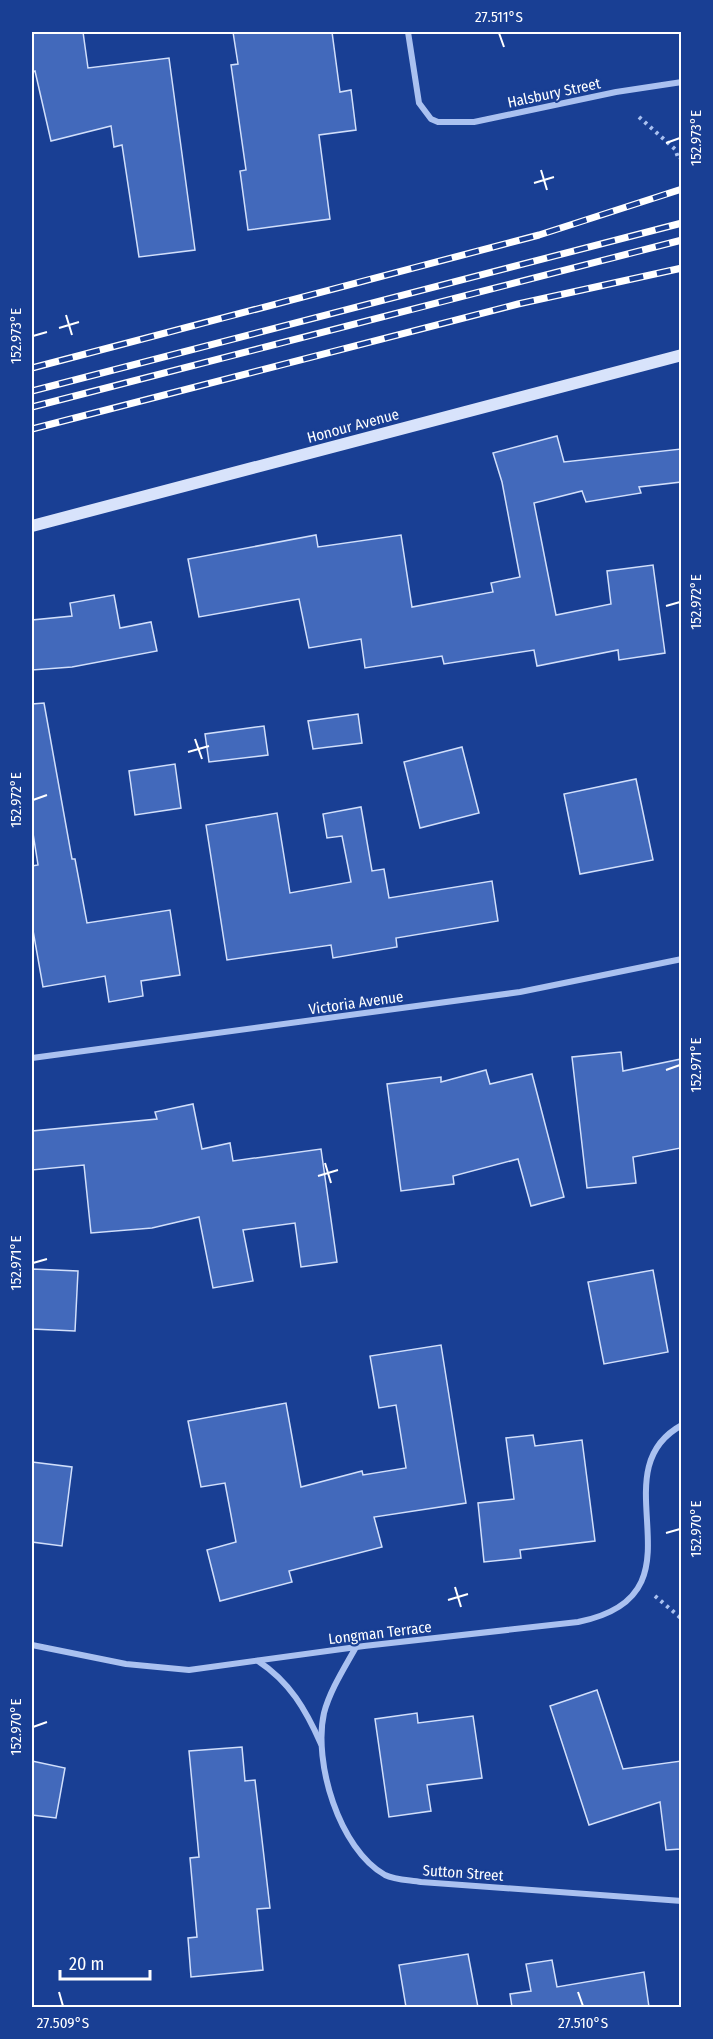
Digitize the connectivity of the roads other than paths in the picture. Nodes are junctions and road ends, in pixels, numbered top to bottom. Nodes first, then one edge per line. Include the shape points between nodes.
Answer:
1 (408, 32) edge
2 (681, 82) edge
3 (681, 355) edge
4 (32, 526) edge
5 (681, 959) edge
6 (32, 1058) edge
7 (681, 1425) edge
8 (655, 1515) dead end
9 (648, 1590) road end
10 (32, 1645) edge
11 (357, 1647) junction
12 (258, 1662) junction
13 (323, 1753) junction
14 (681, 1901) edge

1 - 2 street, Halsbury Street via 419,103 431,119 462,124
3 - 4 main road, Honour Avenue
5 - 6 street, Victoria Avenue via 496,995
7 - 8 street via 663,1439 653,1460
9 - 11 street, Longman Terrace via 624,1610 591,1619
10 - 12 street, Longman Terrace via 157,1669 206,1669
11 - 12 street, Longman Terrace
11 - 13 street, Sutton Street via 327,1704 322,1728
12 - 13 street, Sutton Street via 301,1702
13 - 14 street, Sutton Street via 335,1811 357,1847 386,1875 421,1882

